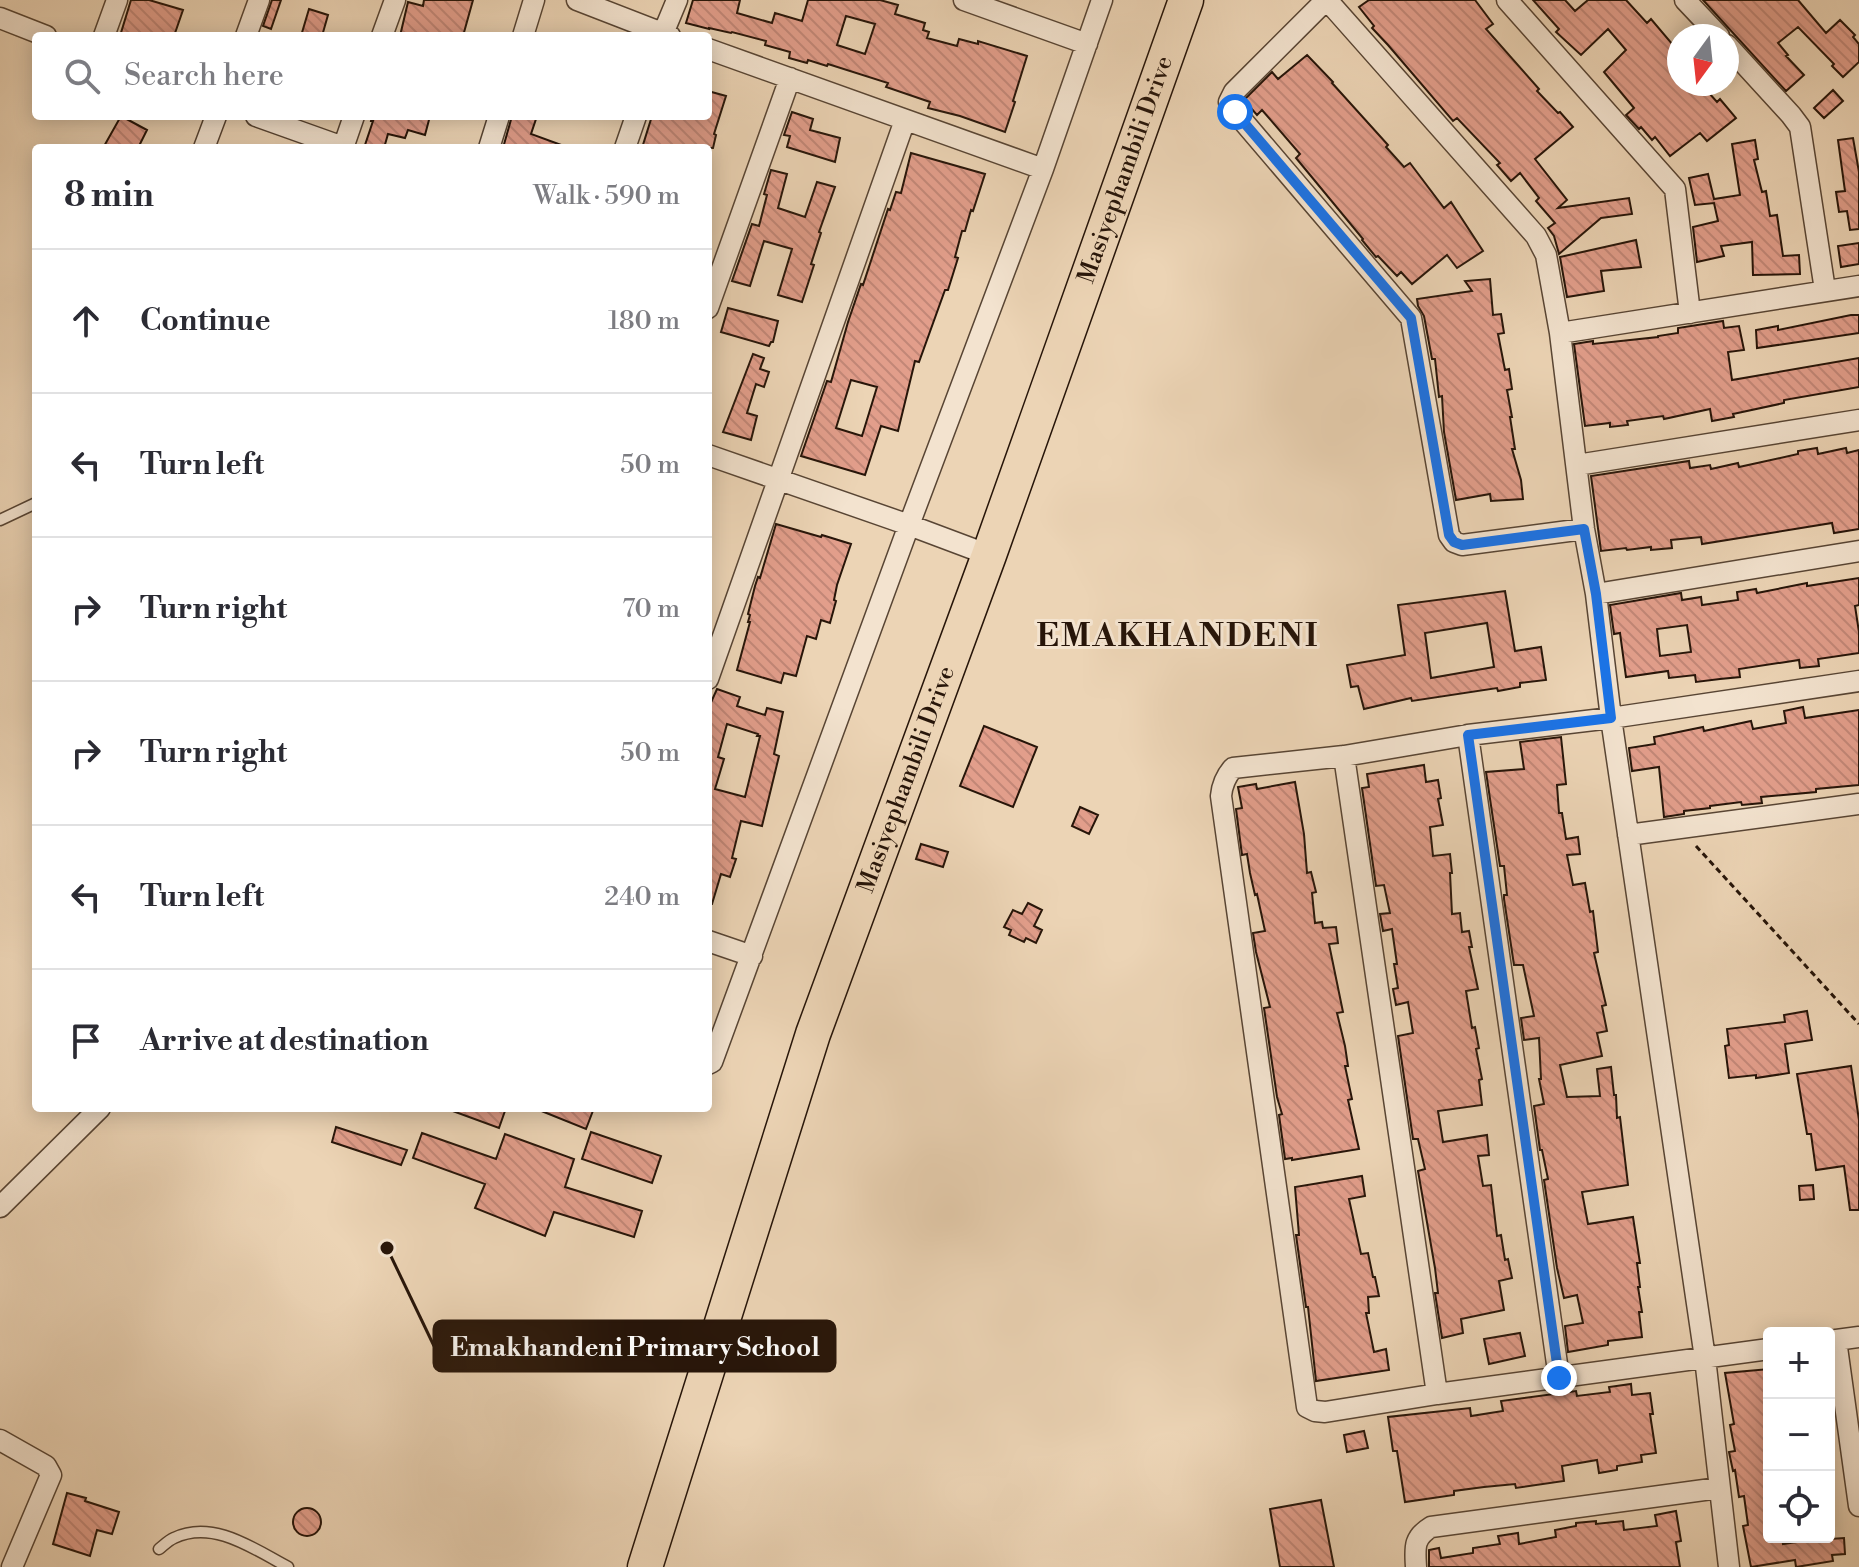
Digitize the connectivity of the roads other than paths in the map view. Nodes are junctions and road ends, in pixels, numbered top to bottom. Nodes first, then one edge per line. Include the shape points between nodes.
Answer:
1 (117, 0) edge
2 (259, 0) edge
3 (395, 0) edge
4 (534, 0) edge
5 (577, 0) edge
6 (677, 0) edge
7 (964, 0) edge
8 (1102, 0) edge
9 (1186, 0) edge
10 (1326, 0) edge
11 (1507, 0) edge
12 (1685, 0) edge
13 (0, 18) edge
14 (1708, 24) edge
15 (36, 32) edge
16 (105, 32) edge
17 (247, 32) edge
18 (383, 32) edge
19 (524, 32) edge
20 (657, 32) edge
21 (666, 32) edge
22 (1087, 44) junction
23 (712, 50) edge
24 (1739, 58) edge
25 (790, 78) junction
26 (214, 120) edge
27 (267, 120) edge
28 (353, 120) edge
29 (498, 120) edge
30 (635, 120) edge
31 (905, 120) junction
32 (206, 144) edge
33 (332, 144) edge
34 (344, 144) edge
35 (490, 144) edge
36 (626, 144) edge
37 (1043, 169) junction
38 (1859, 286) edge
39 (1825, 290) junction
40 (712, 297) edge
41 (1690, 313) junction
42 (1560, 333) junction
43 (1859, 420) edge
44 (712, 456) edge
45 (1577, 465) junction
46 (778, 479) junction
47 (32, 505) edge
48 (0, 520) edge
49 (909, 525) junction
50 (1584, 529) junction
51 (1859, 551) edge
52 (989, 555) junction
53 (1596, 594) junction
54 (712, 668) edge
55 (1859, 681) edge
56 (1611, 718) junction
57 (1468, 735) junction
58 (1344, 756) junction
59 (1859, 804) edge
60 (1628, 835) junction
61 (712, 942) edge
62 (752, 956) junction
63 (712, 1062) edge
64 (96, 1112) edge
65 (0, 1207) edge
66 (1859, 1337) edge
67 (1835, 1341) edge
68 (1763, 1350) edge
69 (1835, 1354) edge
70 (1705, 1358) junction
71 (1559, 1378) junction
72 (1437, 1394) junction
73 (0, 1440) edge
74 (1719, 1488) junction
75 (1859, 1506) edge
76 (159, 1549) dead end
77 (12, 1567) edge
78 (288, 1567) edge
79 (645, 1567) edge
80 (1416, 1567) edge
81 (1729, 1567) edge

1 - 16 street
2 - 17 street
3 - 18 street
4 - 19 street
5 - 20 street
6 - 21 street
7 - 22 street
8 - 22 street
9 - 52 main road, Masiyephambili Drive
10 - 42 street via 1536,236 1548,264
10 - 50 street via 1234,92 1231,107 1411,318 1449,535 1462,545
11 - 41 street via 1675,189
12 - 14 street
13 - 15 street
22 - 37 street
23 - 25 street
24 - 39 street via 1800,127
25 - 31 street
25 - 40 street
26 - 32 street
27 - 33 street
28 - 34 street
29 - 35 street
30 - 36 street
31 - 37 street
31 - 46 street
37 - 49 street
38 - 39 street
39 - 41 street
41 - 42 street
42 - 45 street
43 - 45 street
44 - 46 street
45 - 50 street
46 - 49 street
46 - 54 street
47 - 48 lane
49 - 52 street
49 - 62 street
50 - 53 street
51 - 53 street
52 - 79 main road, Masiyephambili Drive via 813,1034
53 - 56 street
55 - 56 street
56 - 57 street
56 - 60 street
57 - 58 street
57 - 71 street
58 - 72 street
58 - 72 street via 1233,768 1221,796 1307,1407 1325,1412
59 - 60 street
60 - 70 street
61 - 62 street
62 - 63 street
64 - 65 street
66 - 67 street
68 - 70 street
69 - 75 street
70 - 71 street
70 - 74 street
71 - 72 street
73 - 77 street via 49,1468 51,1475
74 - 80 street via 1431,1527 1415,1545
74 - 81 street
76 - 78 lane via 192,1532 214,1532

